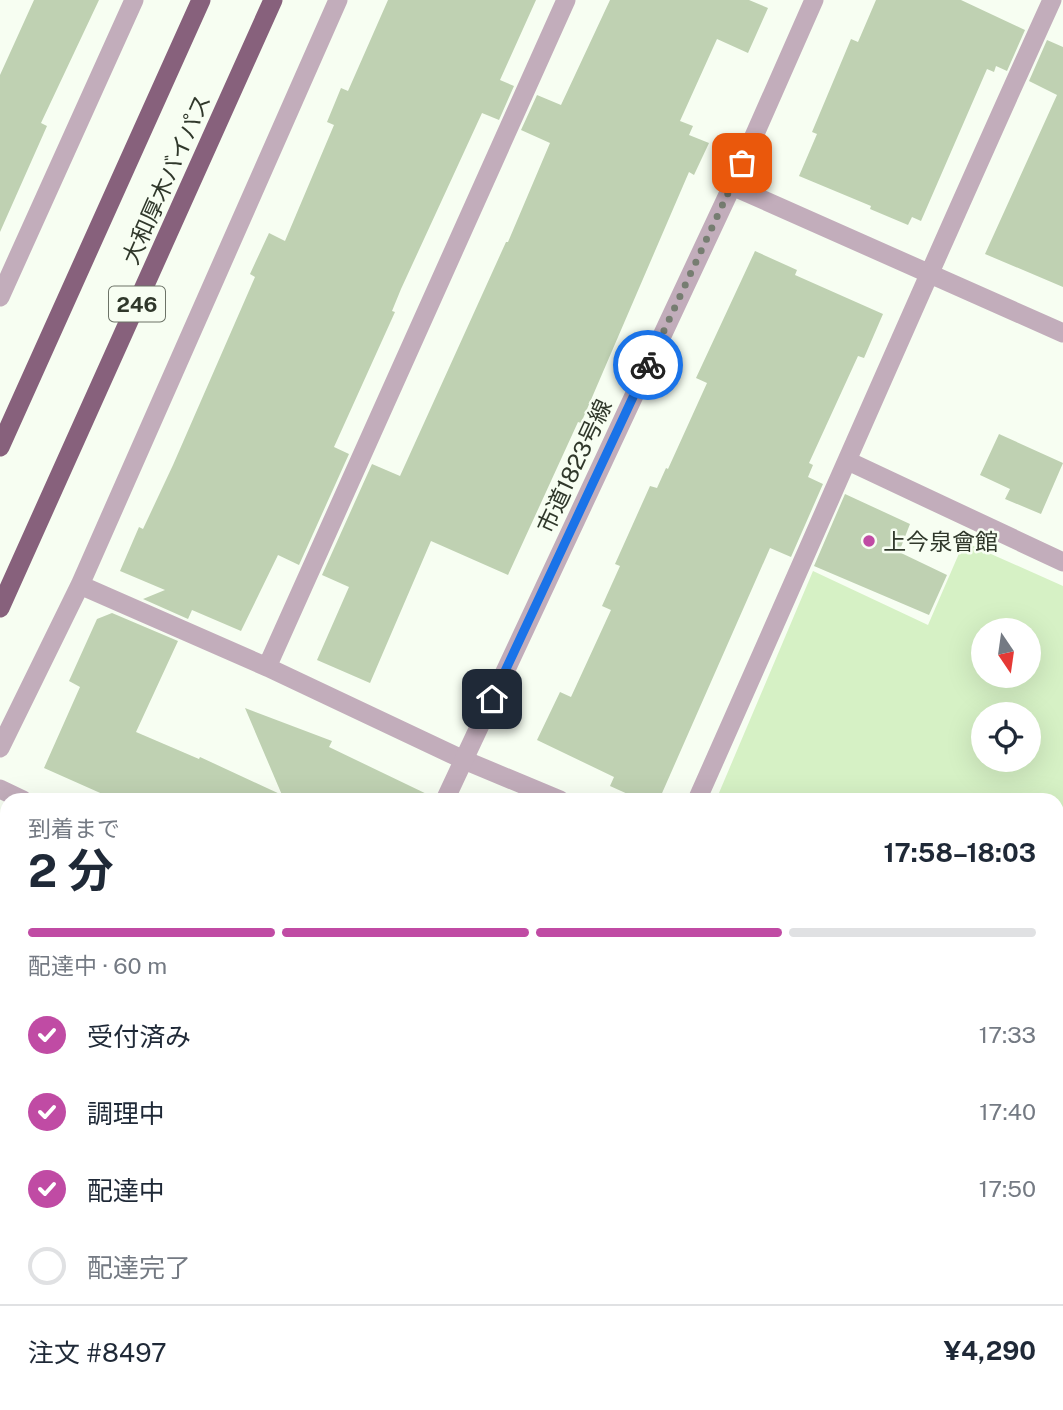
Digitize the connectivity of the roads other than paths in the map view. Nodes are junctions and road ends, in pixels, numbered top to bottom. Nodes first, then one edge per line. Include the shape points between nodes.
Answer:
1 (134, 0) edge
2 (201, 0) edge
3 (273, 0) edge
4 (338, 0) edge
5 (566, 0) edge
6 (814, 0) edge
7 (1052, 0) edge
8 (732, 186) junction
9 (928, 273) junction
10 (0, 297) edge
11 (1063, 333) edge
12 (0, 447) edge
13 (848, 461) junction
14 (1063, 562) edge
15 (80, 585) junction
16 (0, 608) edge
17 (267, 667) junction
18 (0, 748) edge
19 (464, 760) junction
20 (448, 793) edge
21 (543, 793) edge
22 (700, 793) edge

1 - 10 street
2 - 12 highway, 大和厚木バイパス / 246
3 - 16 highway, 大和厚木バイパス / 246
4 - 15 street
5 - 17 street
6 - 8 street, 市道1823号線
7 - 9 street
8 - 9 street
8 - 19 street, 市道1823号線
9 - 11 street
9 - 13 street
13 - 14 street
13 - 22 street
15 - 17 street
15 - 18 street
17 - 19 street
19 - 20 street, 市道1823号線
19 - 21 street

